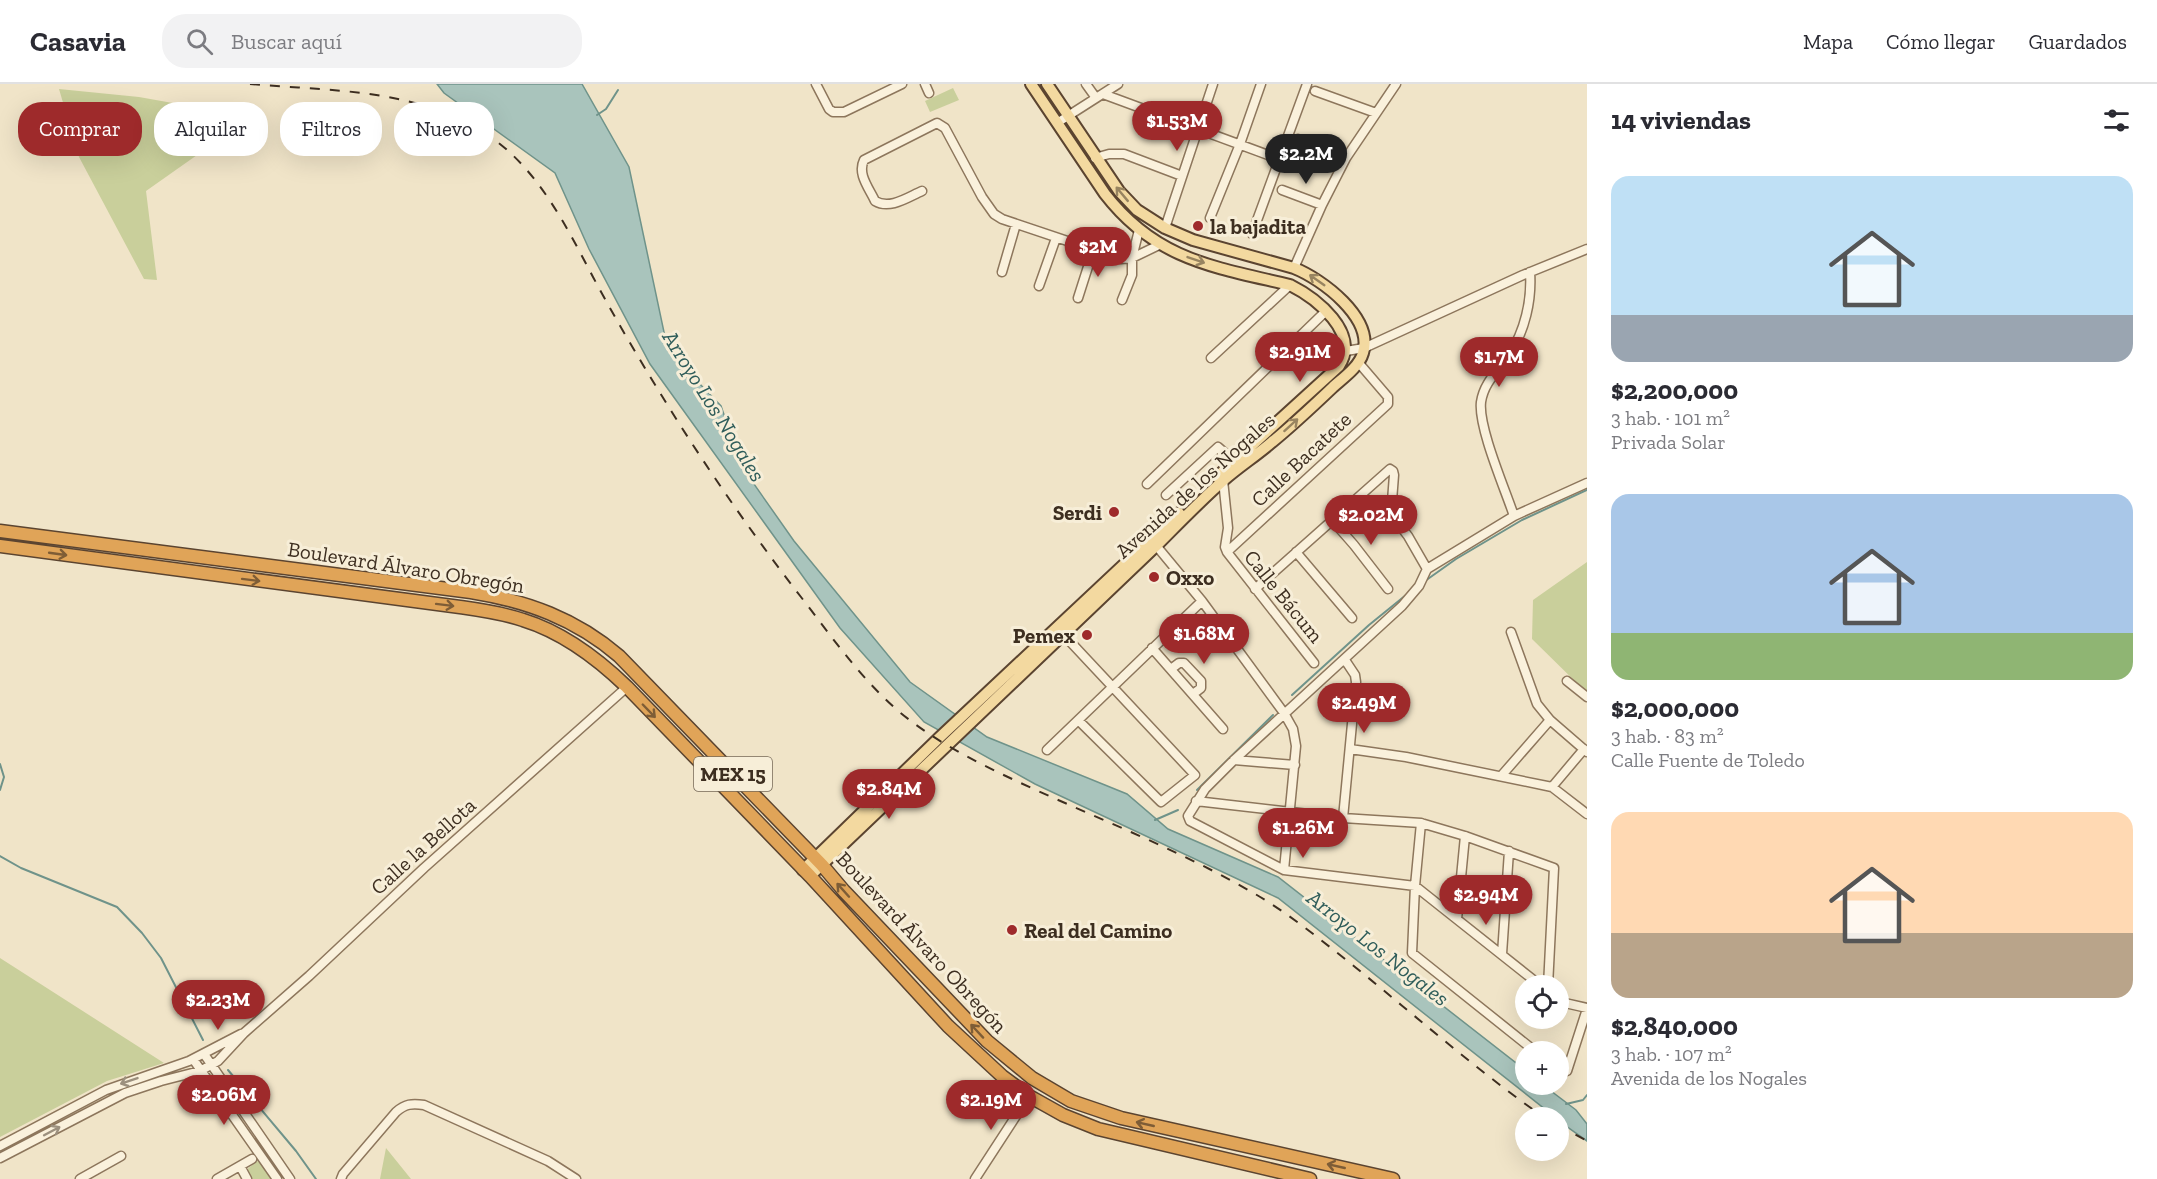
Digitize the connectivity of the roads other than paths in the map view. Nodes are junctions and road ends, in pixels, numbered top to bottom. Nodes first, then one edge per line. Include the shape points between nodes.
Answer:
1 (816, 84) edge
2 (902, 84) edge
3 (925, 84) edge
4 (1031, 84) edge
5 (1047, 84) edge
6 (1086, 84) edge
7 (1118, 84) edge
8 (1213, 84) edge
9 (1261, 84) edge
10 (1307, 84) edge
11 (1396, 84) edge
12 (1315, 91) dead end
13 (929, 93) dead end
14 (1099, 96) junction
15 (1376, 112) junction
16 (1068, 116) junction
17 (1058, 123) junction
18 (1198, 130) junction
19 (1298, 139) dead end
20 (1240, 144) junction
21 (1095, 158) junction
22 (1279, 159) junction
23 (1346, 159) junction
24 (1182, 176) junction
25 (1282, 190) dead end
26 (922, 191) dead end
27 (1322, 205) junction
28 (1210, 218) dead end
29 (1016, 225) junction
30 (1165, 228) junction
31 (1139, 230) junction
32 (1252, 234) dead end
33 (1056, 238) junction
34 (1159, 245) junction
35 (1587, 249) edge
36 (1093, 251) junction
37 (1132, 258) junction
38 (1294, 268) junction
39 (1002, 272) dead end
40 (1530, 272) junction
41 (1290, 285) junction
42 (1039, 286) dead end
43 (1078, 298) dead end
44 (1122, 300) dead end
45 (1326, 311) junction
46 (1360, 324) junction
47 (1341, 332) junction
48 (1364, 348) junction
49 (1346, 351) junction
50 (1211, 358) dead end
51 (1358, 362) junction
52 (1234, 460) junction
53 (1223, 480) junction
54 (1587, 483) edge
55 (1147, 484) dead end
56 (1166, 495) dead end
57 (1514, 516) junction
58 (1332, 521) junction
59 (0, 531) edge
60 (1153, 543) junction
61 (0, 546) edge
62 (1227, 552) junction
63 (1296, 552) junction
64 (1427, 569) junction
65 (1254, 589) junction
66 (1388, 589) dead end
67 (1202, 601) junction
68 (1352, 618) dead end
69 (1511, 632) dead end
70 (1063, 634) junction
71 (1152, 648) junction
72 (1345, 660) junction
73 (1314, 663) dead end
74 (1171, 669) junction
75 (1567, 681) dead end
76 (627, 687) junction
77 (1112, 688) junction
78 (1193, 694) junction
79 (1587, 697) edge
80 (1284, 713) junction
81 (967, 718) junction
82 (1078, 720) junction
83 (1550, 720) junction
84 (1223, 729) dead end
85 (1350, 749) junction
86 (1047, 750) dead end
87 (1585, 750) edge
88 (1234, 760) junction
89 (1295, 765) junction
90 (1502, 775) junction
91 (1552, 787) junction
92 (1196, 801) junction
93 (1290, 813) junction
94 (1587, 814) edge
95 (1343, 818) junction
96 (1421, 824) junction
97 (1465, 836) junction
98 (1509, 851) junction
99 (818, 862) junction
100 (1284, 870) junction
101 (806, 873) junction
102 (1415, 886) junction
103 (1457, 920) junction
104 (1502, 954) junction
105 (1528, 975) edge
106 (1549, 975) edge
107 (1569, 1004) edge
108 (1587, 1008) edge
109 (244, 1033) junction
110 (1522, 1041) edge
111 (204, 1054) junction
112 (193, 1059) junction
113 (1569, 1065) edge
114 (211, 1066) junction
115 (200, 1071) junction
116 (1029, 1096) junction
117 (0, 1146) edge
118 (269, 1148) junction
119 (121, 1156) dead end
120 (256, 1157) junction
121 (0, 1158) edge
122 (240, 1166) junction
123 (80, 1179) edge
124 (217, 1179) edge
125 (247, 1179) edge
126 (277, 1179) edge
127 (290, 1179) edge
128 (341, 1179) edge
129 (576, 1179) edge
130 (975, 1179) edge
131 (1310, 1179) edge
132 (1393, 1179) edge

1 - 2 street via 829,109 838,113
3 - 13 street
4 - 17 main road
5 - 16 main road
6 - 14 street
7 - 14 street
8 - 18 street
9 - 20 street
10 - 22 street
11 - 15 street
12 - 15 street
14 - 16 street
14 - 18 street
15 - 23 street
16 - 17 street
16 - 21 main road
17 - 31 main road via 1110,201
18 - 20 street
18 - 24 street
19 - 23 street
20 - 22 street
20 - 28 street
21 - 24 street via 1124,154
30 -> 21 main road via 1128,202
22 - 32 street
23 - 27 street
24 - 30 street
25 - 27 street
26 - 29 street via 888,205 878,203 861,173 861,164 937,123 945,128 988,206
27 - 38 street
29 - 33 street
29 - 39 street
30 - 38 main road via 1209,245
31 - 34 main road
31 - 37 street
33 - 36 street
33 - 42 street
34 - 37 street
34 -> 41 main road via 1200,262
35 - 40 street
36 - 37 street
36 - 43 street
37 - 44 street via 1132,275
46 -> 38 main road via 1322,282
40 - 48 street
40 - 57 street via 1528,306 1520,333 1484,390 1481,410
41 - 45 main road
41 - 50 street
45 - 47 main road
45 - 55 street
46 - 47 main road
46 - 48 main road via 1365,335
47 - 49 main road
48 - 49 street
48 - 51 main road, Avenida de los Nogales
49 - 52 main road, Avenida de los Nogales via 1334,372
53 -> 51 main road, Avenida de los Nogales via 1274,440
51 - 62 street, Calle Bacatete via 1388,397 1388,404
52 - 56 street via 1218,447
52 - 60 main road, Avenida de los Nogales
53 - 60 main road, Avenida de los Nogales
53 - 62 street, Calle Bácum
54 - 57 street
57 - 64 street
58 - 63 street
58 - 64 street via 1392,470 1391,514
58 - 66 street
59 - 99 highway, Boulevard Álvaro Obregón / MEX 15 via 471,591 531,605 586,630 619,656
60 - 67 street
60 - 70 main road, Avenida de los Nogales
60 - 81 main road, Avenida de los Nogales
61 -> 76 highway, Boulevard Álvaro Obregón / MEX 15 via 505,615 552,632
62 - 65 street, Calle Bácum
63 - 65 street
63 - 68 street
64 - 72 street via 1402,606
65 - 73 street, Calle Bácum
67 - 71 street
67 - 80 street
69 - 83 street via 1534,698
70 - 77 street
70 - 81 main road, Avenida de los Nogales
71 - 74 street
71 - 77 street
72 - 80 street
72 - 85 street via 1356,678
74 - 78 street
74 - 78 street via 1184,663 1201,681 1201,688
75 - 79 street
76 -> 101 highway, Boulevard Álvaro Obregón / MEX 15
76 - 109 street, Calle la Bellota
77 - 82 street
77 - 82 street via 1196,774 1161,802
78 - 84 street
80 - 88 street
80 - 89 street via 1295,736
81 - 99 main road, Avenida de los Nogales
82 - 86 street
83 - 87 street
83 - 90 street
85 - 90 street
85 - 95 street
87 - 91 street
88 - 89 street
88 - 92 street
89 - 93 street
90 - 91 street
91 - 94 street
92 - 93 street
92 - 100 street via 1188,814 1190,821
93 - 95 street
93 - 100 street
95 - 96 street
96 - 97 street
96 - 102 street
97 - 98 street
97 - 103 street
98 - 104 street
98 - 106 street via 1554,868
99 - 101 main road, Avenida de los Nogales
132 -> 99 highway, Boulevard Álvaro Obregón / MEX 15 via 1121,1118 1061,1096 987,1041
100 - 102 street
101 - 116 highway, Boulevard Álvaro Obregón / MEX 15 via 948,1026
102 - 103 street
102 - 110 street via 1413,955
103 - 104 street
104 - 105 street
107 - 108 street
108 - 113 street
109 - 111 street, Calle la Bellota
109 - 114 street, Calle la Bellota
111 - 112 street, Calle la Bellota
111 - 114 street
112 - 115 street
112 -> 117 street, Calle la Bellota via 120,1084
114 - 115 street, Calle la Bellota
114 - 118 street
115 - 120 street
121 -> 115 street, Calle la Bellota via 125,1093
116 - 130 street
116 - 131 highway, Boulevard Álvaro Obregón / MEX 15 via 1098,1130
118 - 120 street
118 - 127 street
119 - 123 street
120 - 122 street
120 - 126 street
122 - 124 street
122 - 125 street
128 - 129 street via 396,1112 413,1103 548,1161

